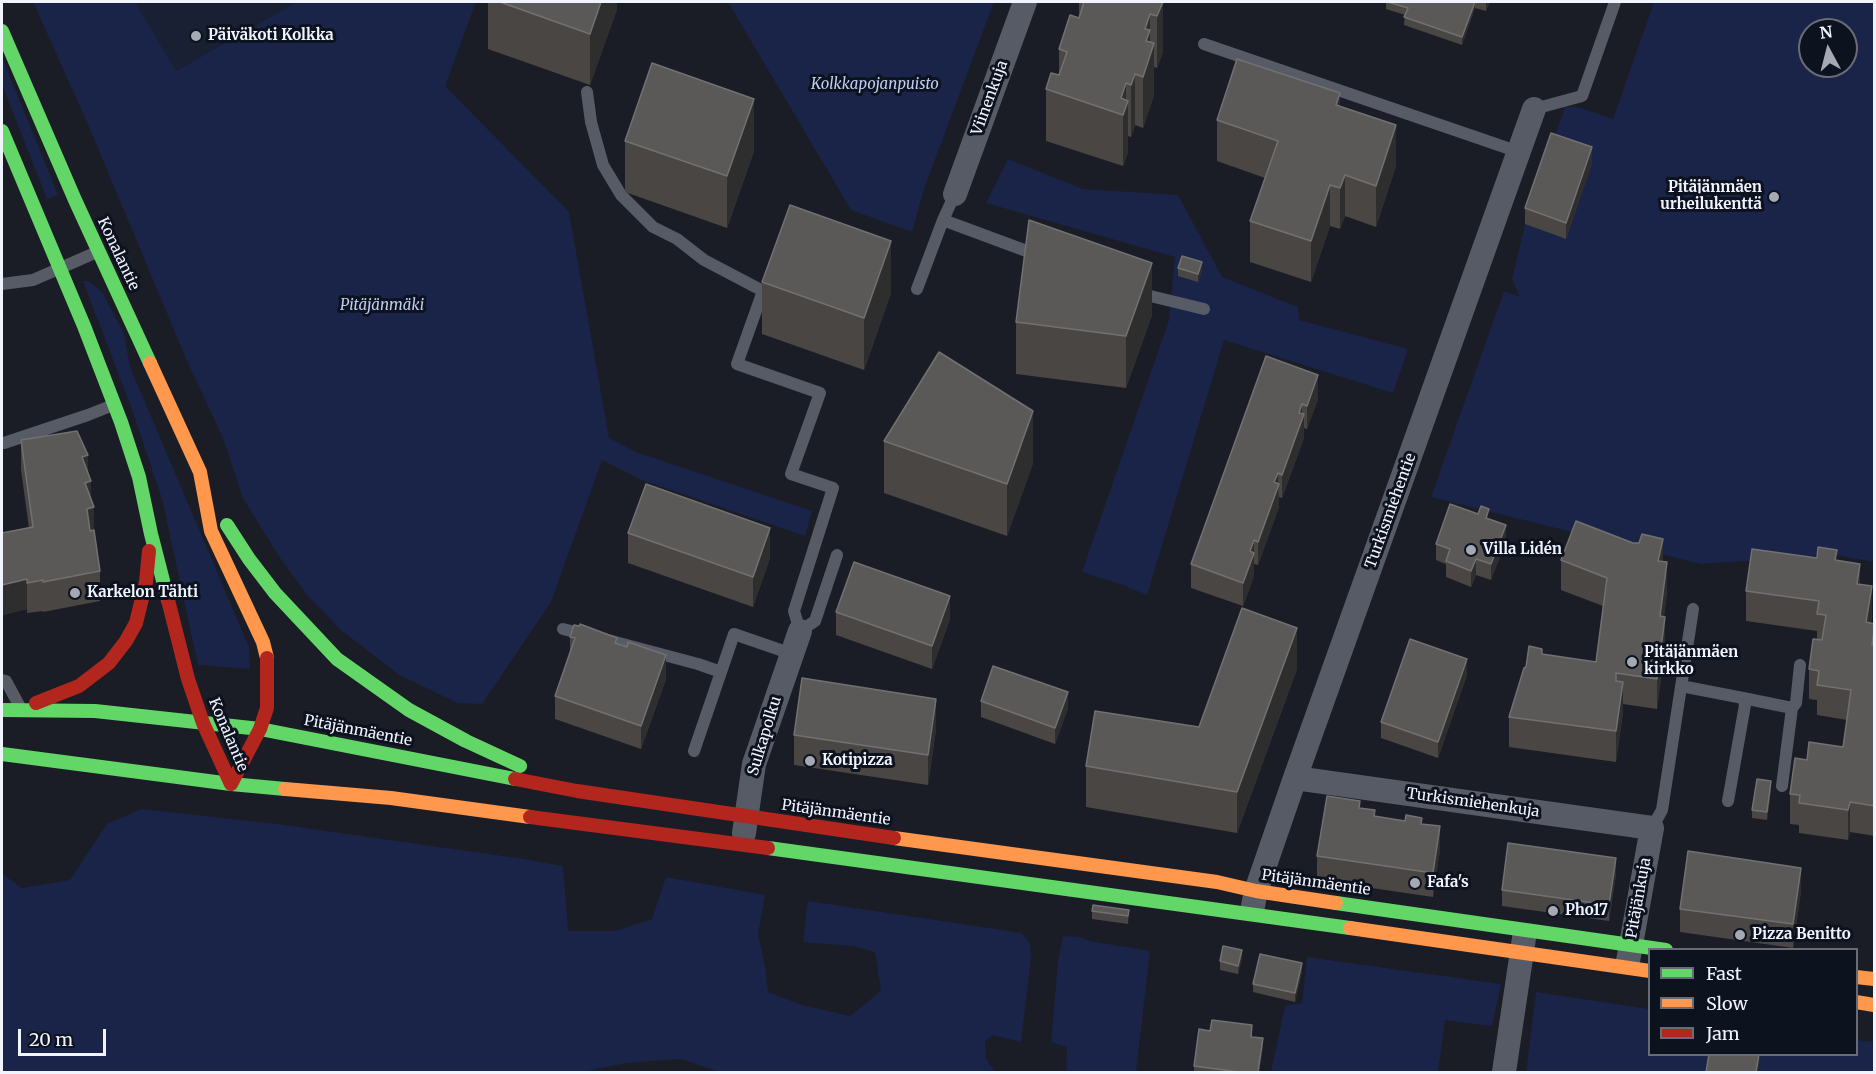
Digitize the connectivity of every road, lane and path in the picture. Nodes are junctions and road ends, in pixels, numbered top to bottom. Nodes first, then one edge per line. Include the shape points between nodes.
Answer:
1 (1025, 2) edge
2 (1615, 2) edge
3 (2, 31) edge
4 (1204, 44) dead end
5 (587, 92) dead end
6 (1534, 109) joint
7 (2, 131) edge
8 (1519, 152) junction
9 (955, 194) joint
10 (943, 220) junction
11 (98, 251) junction
12 (1047, 258) edge
13 (60, 269) junction
14 (2, 284) edge
15 (917, 289) dead end
16 (1129, 290) edge
17 (1204, 309) dead end
18 (114, 404) junction
19 (4, 443) dead end
20 (200, 472) junction
21 (151, 534) junction
22 (837, 555) dead end
23 (1693, 609) dead end
24 (563, 629) dead end
25 (800, 631) junction
26 (792, 654) junction
27 (1800, 665) dead end
28 (721, 672) junction
29 (2, 680) edge
30 (1681, 686) junction
31 (1743, 698) junction
32 (1792, 708) junction
33 (21, 709) junction
34 (2, 710) edge
35 (203, 723) junction
36 (260, 729) junction
37 (694, 751) dead end
38 (2, 754) edge
39 (1295, 778) junction
40 (231, 784) junction
41 (1782, 786) dead end
42 (577, 791) junction
43 (1728, 801) dead end
44 (747, 816) junction
45 (1652, 828) junction
46 (743, 844) junction
47 (1254, 902) junction
48 (1525, 930) junction
49 (1522, 954) junction
50 (1636, 961) edge
51 (1858, 977) edge
52 (1875, 980) edge
53 (1858, 1002) edge
54 (1875, 1005) edge
55 (1504, 1072) edge

1 - 9 street, Viinenkuja
2 - 6 lane via 1582,96
3 - 11 main road, Konalantie
4 - 8 lane
5 - 25 lane via 603,165 621,195 653,227 763,291 737,364 820,393 791,474 833,488 794,611
6 - 8 street, Turkismiehentie
7 - 13 main road, Konalantie
8 - 39 street, Turkismiehentie
9 - 10 lane
10 - 12 lane
10 - 15 lane
11 - 13 lane
11 - 20 main road, Konalantie
13 - 14 lane via 33,280
13 - 18 main road, Konalantie
16 - 17 lane
18 - 19 lane
18 - 21 main road, Konalantie via 139,477
20 - 36 main road, Konalantie via 211,531 263,642 268,685 267,708
20 - 42 main road via 249,559 337,659 409,710 466,741
21 - 33 main road via 146,582 136,623 126,641 109,663 79,686
21 - 35 main road, Konalantie
22 - 25 lane via 815,621
23 - 30 lane
24 - 28 lane
25 - 26 street, Sulkapolku
26 - 28 lane via 734,634
26 - 44 street, Sulkapolku via 754,764
27 - 32 lane via 1796,703
28 - 37 lane
29 - 33 lane
30 - 31 lane
30 - 45 lane via 1662,810
31 - 32 lane
31 - 43 lane
32 - 41 lane
33 - 34 main road, Pitäjänmäentie
33 - 35 main road, Pitäjänmäentie via 105,712
35 - 36 main road, Pitäjänmäentie
35 - 40 main road, Konalantie
36 - 40 main road, Konalantie
36 - 42 main road, Pitäjänmäentie
38 - 40 main road, Pitäjänmäentie
39 - 45 street, Turkismiehenkuja
39 - 47 street, Turkismiehentie
40 - 46 main road, Pitäjänmäentie via 391,798
42 - 44 main road, Pitäjänmäentie
44 - 46 street, Sulkapolku
44 - 47 main road, Pitäjänmäentie via 1217,882
45 - 50 street, Pitäjänkuja
46 - 47 main road, Pitäjänmäentie
47 - 48 main road, Pitäjänmäentie
47 - 49 main road, Pitäjänmäentie
48 - 49 street
48 - 50 main road, Pitäjänmäentie
49 - 50 main road, Pitäjänmäentie
49 - 55 street
51 - 52 main road
53 - 54 main road

